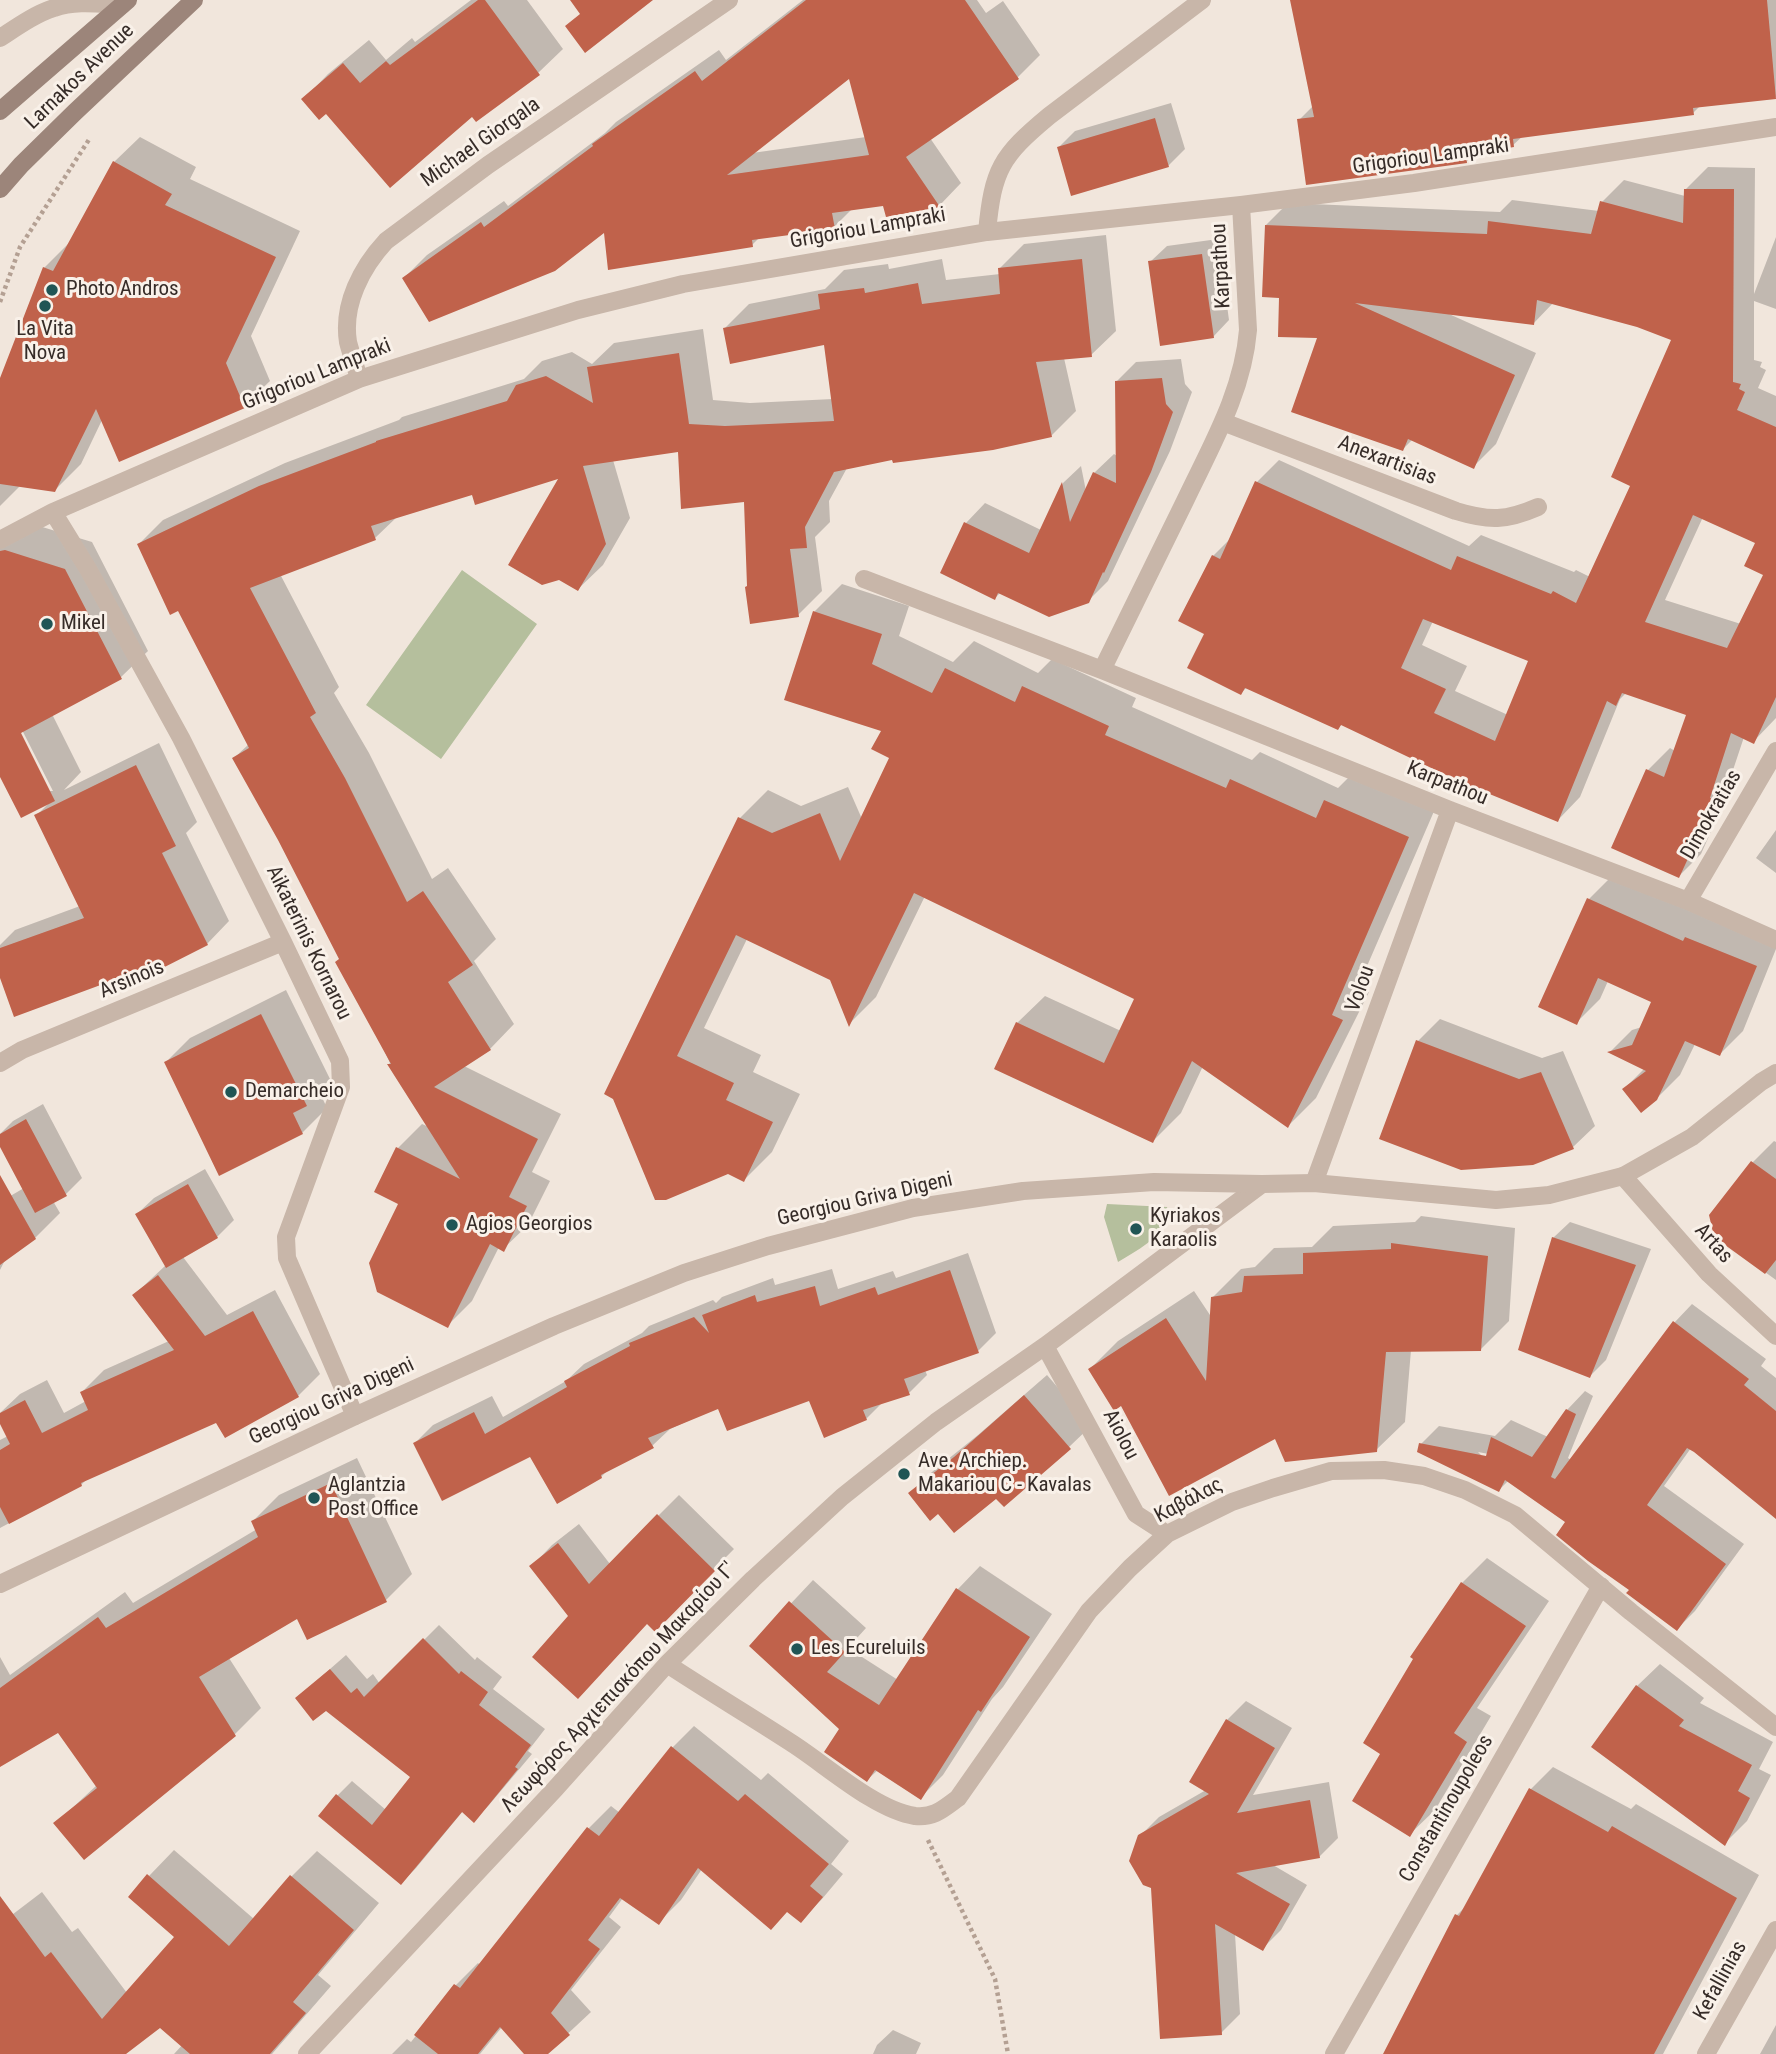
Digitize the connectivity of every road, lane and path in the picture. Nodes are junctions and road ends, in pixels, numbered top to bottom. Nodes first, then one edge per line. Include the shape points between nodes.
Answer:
1 (194, 0) edge
2 (729, 0) edge
3 (1202, 0) edge
4 (125, 3) edge
5 (0, 38) edge
6 (0, 111) edge
7 (1776, 127) edge
8 (92, 136) dead end
9 (0, 189) edge
10 (1241, 205) junction
11 (987, 232) junction
12 (0, 302) edge
13 (359, 379) junction
14 (1223, 422) junction
15 (1538, 507) dead end
16 (53, 512) junction
17 (3, 536) edge
18 (864, 579) dead end
19 (1102, 670) junction
20 (1776, 751) edge
21 (1450, 810) junction
22 (1688, 901) junction
23 (1776, 940) edge
24 (283, 942) junction
25 (0, 1063) edge
26 (1776, 1073) edge
27 (1623, 1176) junction
28 (1314, 1183) junction
29 (1262, 1184) junction
30 (1776, 1336) edge
31 (1045, 1346) junction
32 (355, 1416) junction
33 (1167, 1534) junction
34 (0, 1584) edge
35 (1601, 1586) junction
36 (667, 1664) junction
37 (1776, 1727) edge
38 (917, 1816) junction
39 (1776, 1930) edge
40 (307, 2054) edge
41 (1008, 2054) edge
42 (1334, 2054) edge
43 (1706, 2054) edge

1 - 9 main road, Larnakos Avenue
2 - 13 street, Michael Giorgala via 488,165 386,241 358,279 349,307 348,340
3 - 11 street via 1018,144 997,173
4 - 5 street via 54,8
4 - 6 main road, Larnakos Avenue
7 - 10 street, Grigoriou Lampraki
8 - 12 path via 20,247
10 - 11 street, Grigoriou Lampraki
10 - 14 street, Karpathou via 1247,340 1241,375
11 - 13 street, Grigoriou Lampraki via 683,284 578,310
13 - 16 street, Grigoriou Lampraki
14 - 15 street, Anexartisias via 1481,519 1509,517
14 - 19 street, Karpathou
16 - 17 street, Grigoriou Lampraki
16 - 24 street, Aikaterinis Kornarou via 181,738
18 - 19 street, Karpathou
19 - 21 street, Karpathou
20 - 22 street, Dimokratias
21 - 22 street, Karpathou
21 - 28 street, Volou
22 - 23 street, Karpathou
24 - 25 street, Arsinois
24 - 32 street, Aikaterinis Kornarou via 340,1061 341,1087 286,1237 286,1258
26 - 27 street, Georgiou Griva Digeni via 1692,1137
27 - 28 street, Georgiou Griva Digeni via 1549,1195 1496,1200
27 - 30 street, Artas via 1709,1274
28 - 29 street, Georgiou Griva Digeni
29 - 31 street, Λεωφόρος Αρχιεπισκόπου Μακαρίου Γ'
29 - 32 street, Georgiou Griva Digeni via 1154,1182 1023,1191 913,1208 684,1273
31 - 33 street, Aiolou via 1136,1514
31 - 36 street, Λεωφόρος Αρχιεπισκόπου Μακαρίου Γ' via 936,1422 842,1497
32 - 34 street, Georgiou Griva Digeni
33 - 35 street, Καβάλας via 1273,1488 1331,1471 1384,1470 1424,1476 1465,1490 1514,1515
33 - 38 street, Καβάλας via 1088,1611 958,1798 936,1814
35 - 37 street, Καβάλας
35 - 42 street, Constantinoupoleos
36 - 38 street via 857,1789 898,1812
36 - 40 street, Λεωφόρος Αρχιεπισκόπου Μακαρίου Γ'
38 - 41 path via 995,1979
39 - 43 street, Kefallinias

